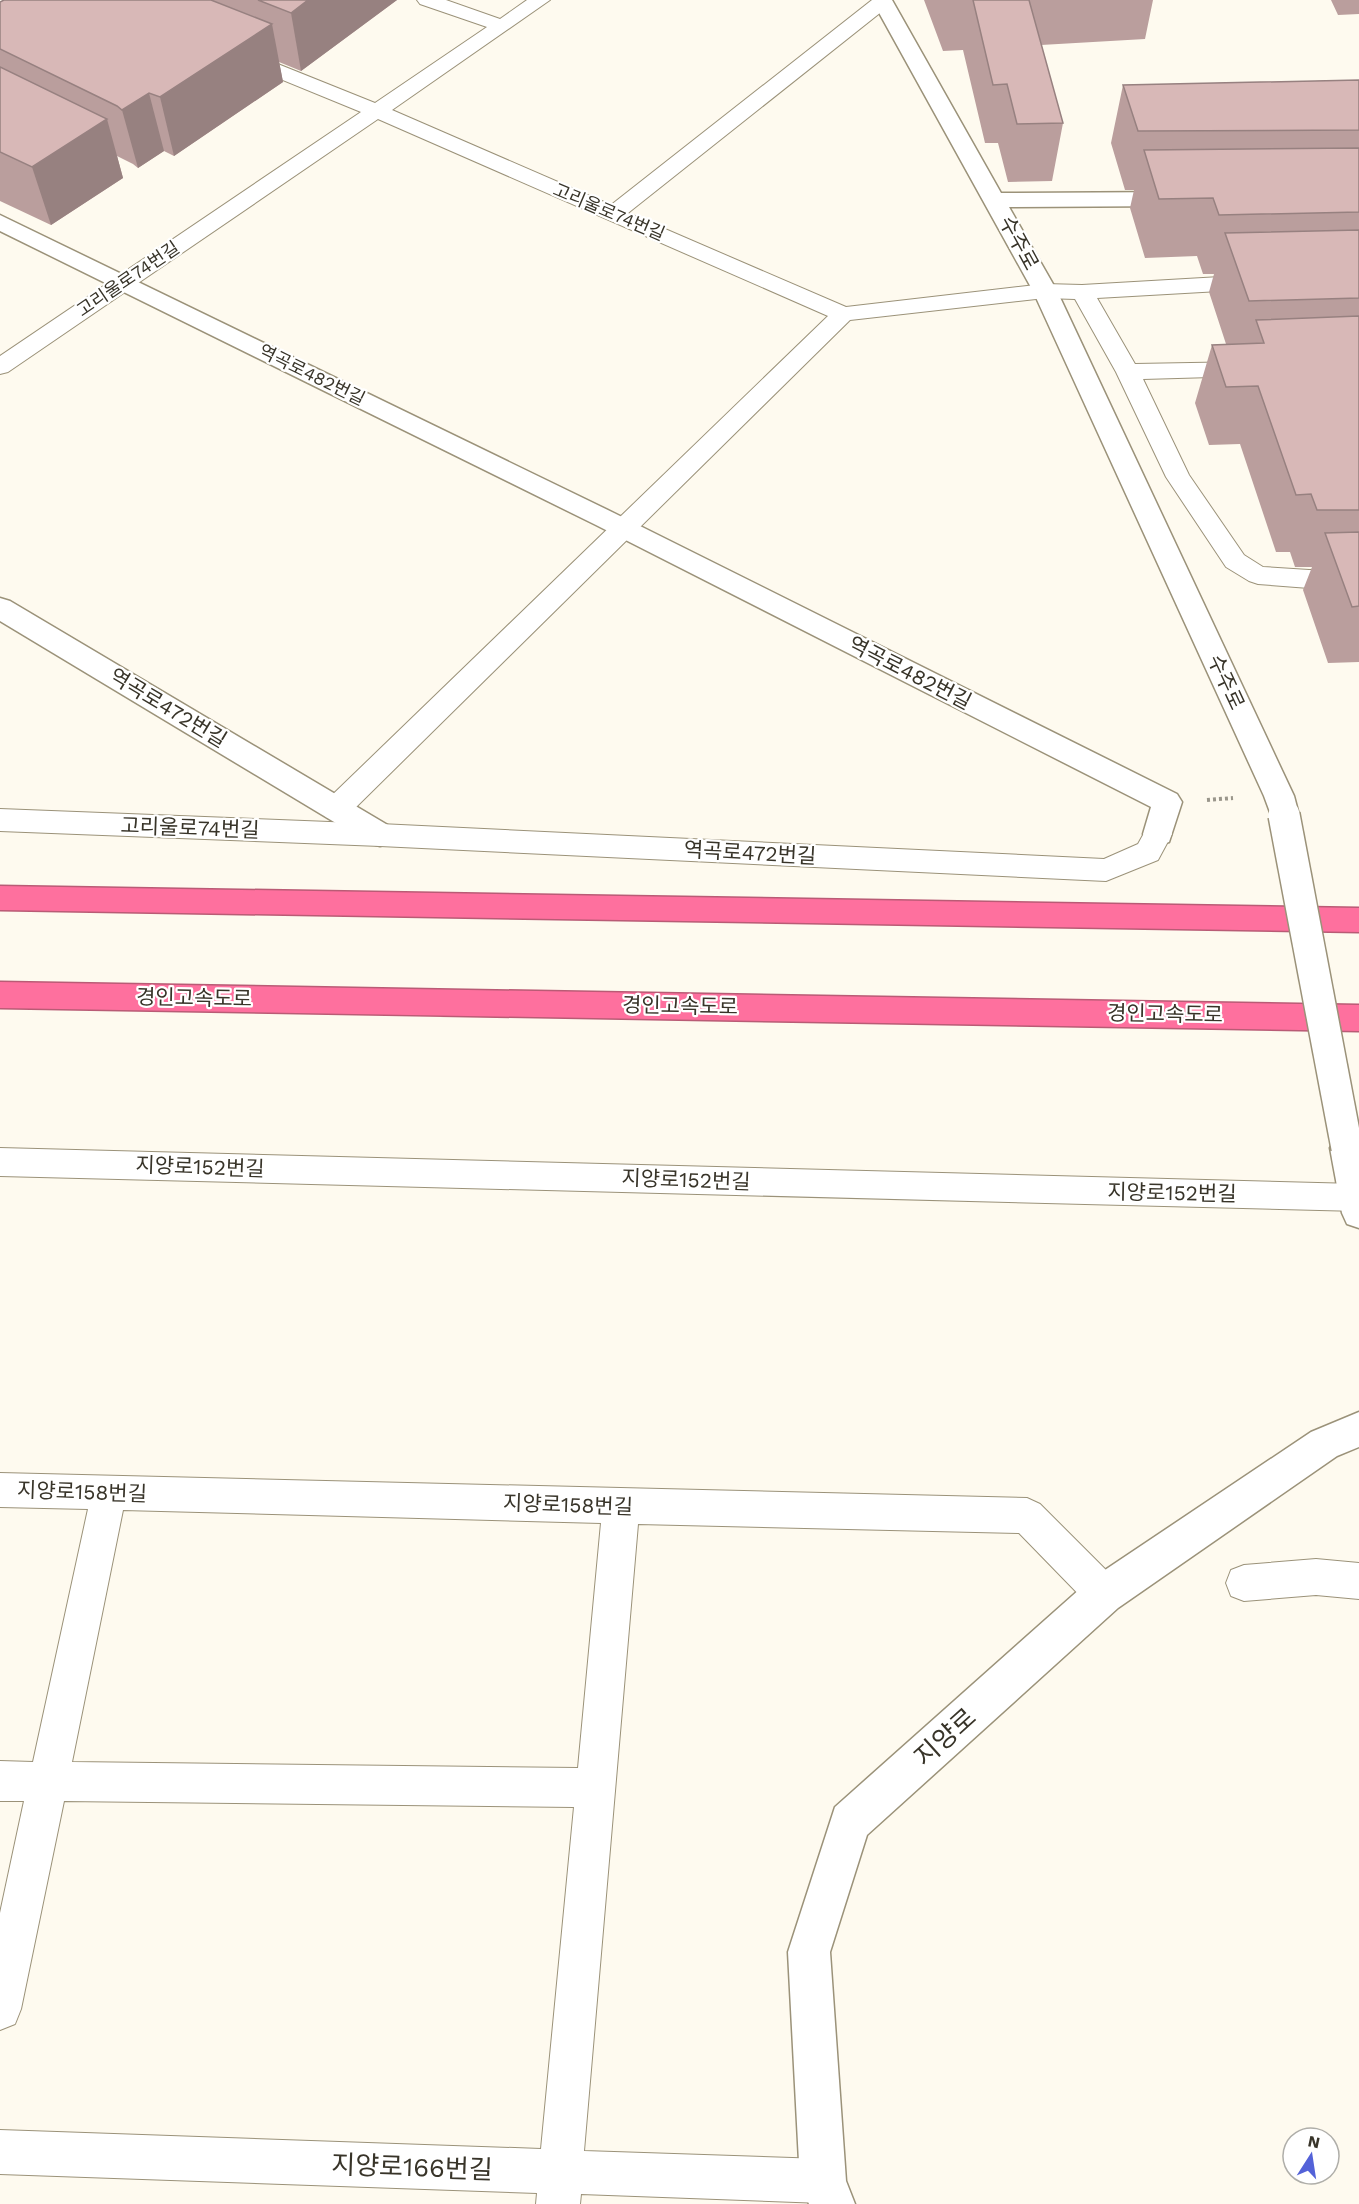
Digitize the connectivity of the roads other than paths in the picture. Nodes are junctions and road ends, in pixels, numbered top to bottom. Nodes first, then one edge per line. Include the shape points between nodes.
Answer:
1 (427, 0) edge
2 (540, 0) edge
3 (883, 1) edge
4 (502, 26) junction
5 (228, 51) edge
6 (376, 111) junction
7 (1195, 198) edge
8 (995, 200) junction
9 (614, 214) junction
10 (0, 222) edge
11 (1277, 281) edge
12 (123, 282) junction
13 (1045, 291) junction
14 (1082, 292) junction
15 (843, 314) junction
16 (0, 367) edge
17 (1267, 368) edge
18 (1128, 372) junction
19 (623, 528) junction
20 (1359, 578) edge
21 (0, 608) edge
22 (336, 808) junction
23 (0, 820) edge
24 (1158, 834) joint
25 (380, 835) junction
26 (0, 898) edge
27 (1359, 920) edge
28 (0, 995) edge
29 (1359, 1018) edge
30 (0, 1162) edge
31 (1358, 1206) edge
32 (1359, 1429) edge
33 (0, 1490) edge
34 (109, 1493) junction
35 (621, 1507) junction
36 (1359, 1581) edge
37 (1244, 1583) dead end
38 (1104, 1594) junction
39 (0, 1781) edge
40 (48, 1781) junction
41 (595, 1788) junction
42 (0, 2009) edge
43 (0, 2152) edge
44 (559, 2188) edge
45 (828, 2193) edge

1 - 4 lane
2 - 4 lane, 고리울로74번길
3 - 8 street, 수주로
3 - 9 lane, 수주로
4 - 6 lane, 고리울로74번길
5 - 6 lane
6 - 9 lane, 고리울로74번길
6 - 12 lane, 고리울로74번길
7 - 8 street, 수주로
8 - 13 street, 수주로
9 - 15 lane, 고리울로74번길
10 - 12 street, 역곡로482번길
11 - 14 lane
12 - 16 lane, 고리울로74번길
12 - 19 street, 역곡로482번길
13 - 14 lane
13 - 15 lane
13 - 31 street, 수주로, bridge via 1282,805
14 - 18 lane
15 - 19 lane
17 - 18 lane
18 - 20 lane via 1178,477 1235,561 1258,575
19 - 22 lane
19 - 24 street, 역곡로482번길 via 1167,802
21 - 22 street, 역곡로472번길
22 - 25 street, 역곡로472번길
23 - 25 lane, 고리울로74번길
24 - 25 lane, 역곡로472번길 via 1148,852 1106,870
26 - 27 highway
28 - 29 highway, 경인고속도로
30 - 31 lane, 지양로152번길
32 - 38 street, 지양로 via 1324,1444
33 - 34 lane, 지양로158번길
34 - 35 lane, 지양로158번길
34 - 40 lane
35 - 38 lane, 지양로158번길 via 1027,1516
35 - 41 lane
36 - 37 lane via 1316,1577
38 - 45 street, 지양로 via 850,1822 809,1952
39 - 40 lane
40 - 41 lane
40 - 42 lane
41 - 44 lane
43 - 44 lane, 지양로166번길
44 - 45 lane, 지양로166번길

